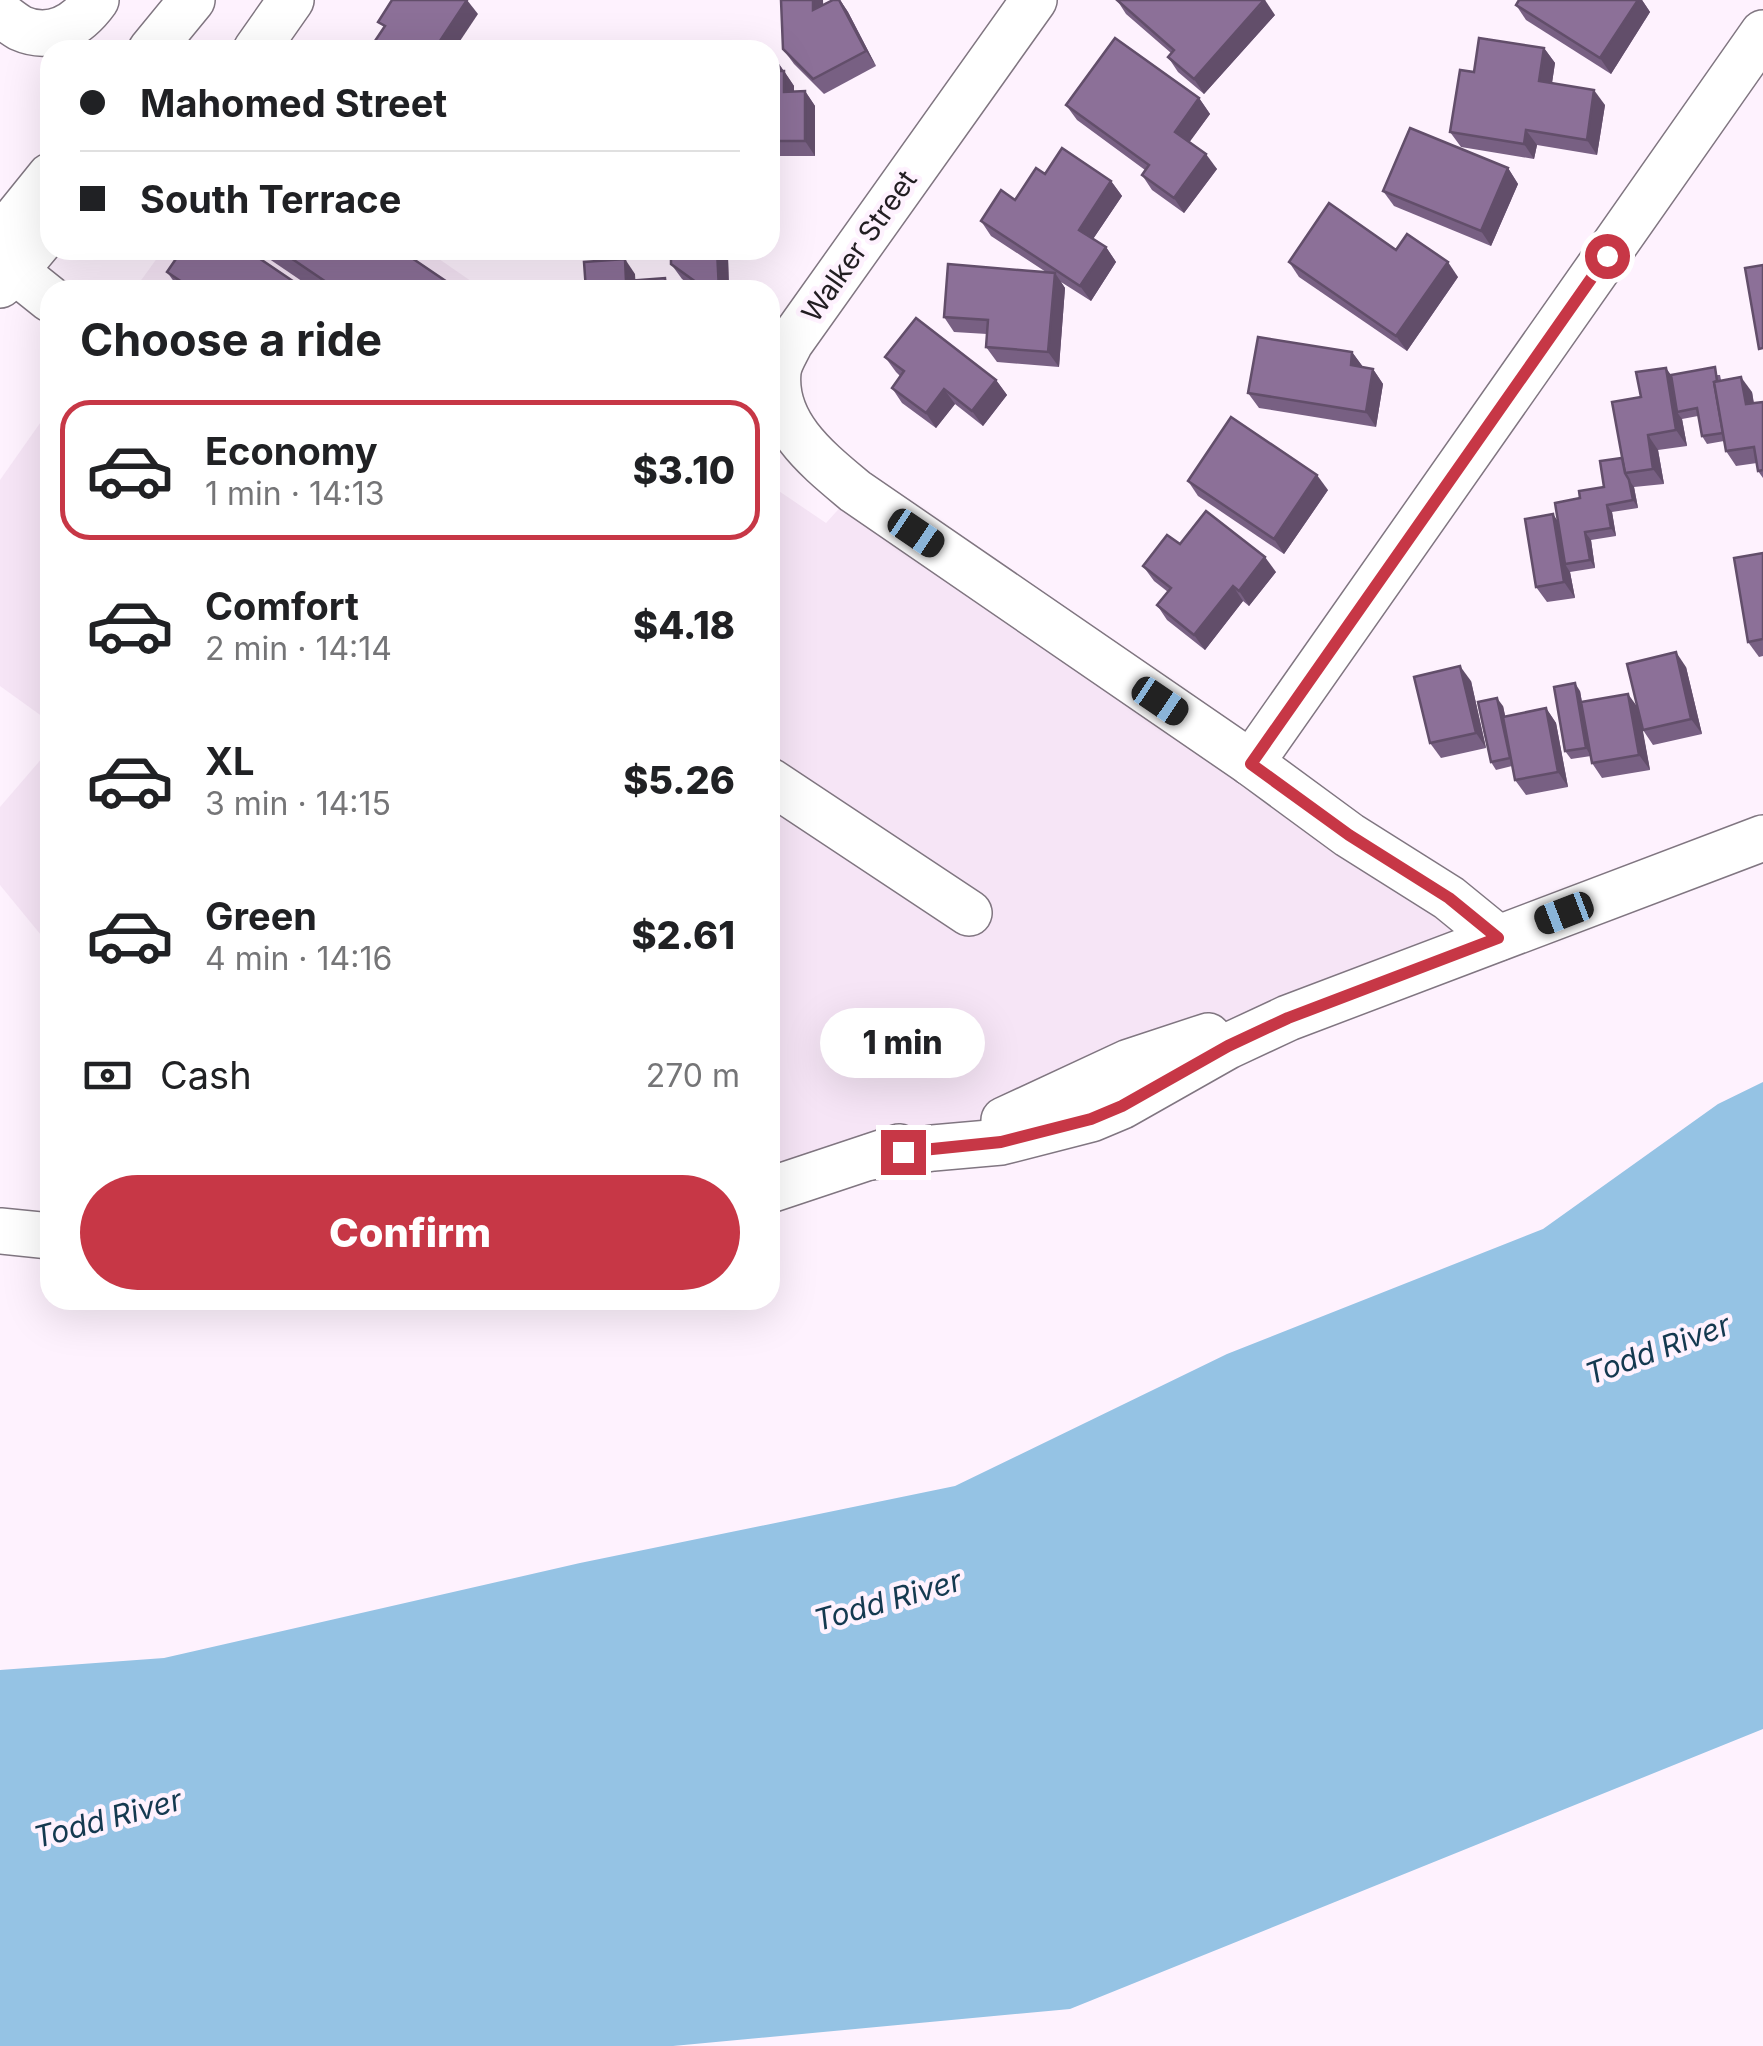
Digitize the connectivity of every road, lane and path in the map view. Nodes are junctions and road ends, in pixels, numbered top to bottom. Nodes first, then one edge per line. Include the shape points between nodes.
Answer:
1 (193, 0) edge
2 (291, 0) edge
3 (1034, 0) edge
4 (0, 14) edge
5 (81, 14) edge
6 (1763, 33) edge
7 (159, 40) edge
8 (170, 40) edge
9 (263, 40) edge
10 (40, 195) edge
11 (40, 237) edge
12 (4, 263) edge
13 (40, 291) edge
14 (780, 364) edge
15 (780, 404) edge
16 (1251, 764) junction
17 (780, 788) edge
18 (1763, 838) edge
19 (969, 913) dead end
20 (1477, 946) junction
21 (780, 1187) edge
22 (0, 1230) edge
23 (40, 1235) edge

1 - 7 street
1 - 8 street
2 - 9 street
3 - 14 street, Walker Street
4 - 5 street via 43,33
6 - 16 street
10 - 12 street
11 - 12 street
12 - 13 street
15 - 16 street, Walker Street via 794,432 855,491
16 - 20 street, Walker Street via 1349,835 1425,912
17 - 19 street
18 - 20 street
20 - 21 street via 1288,1018 1129,1062 1004,1120 922,1138
22 - 23 street

